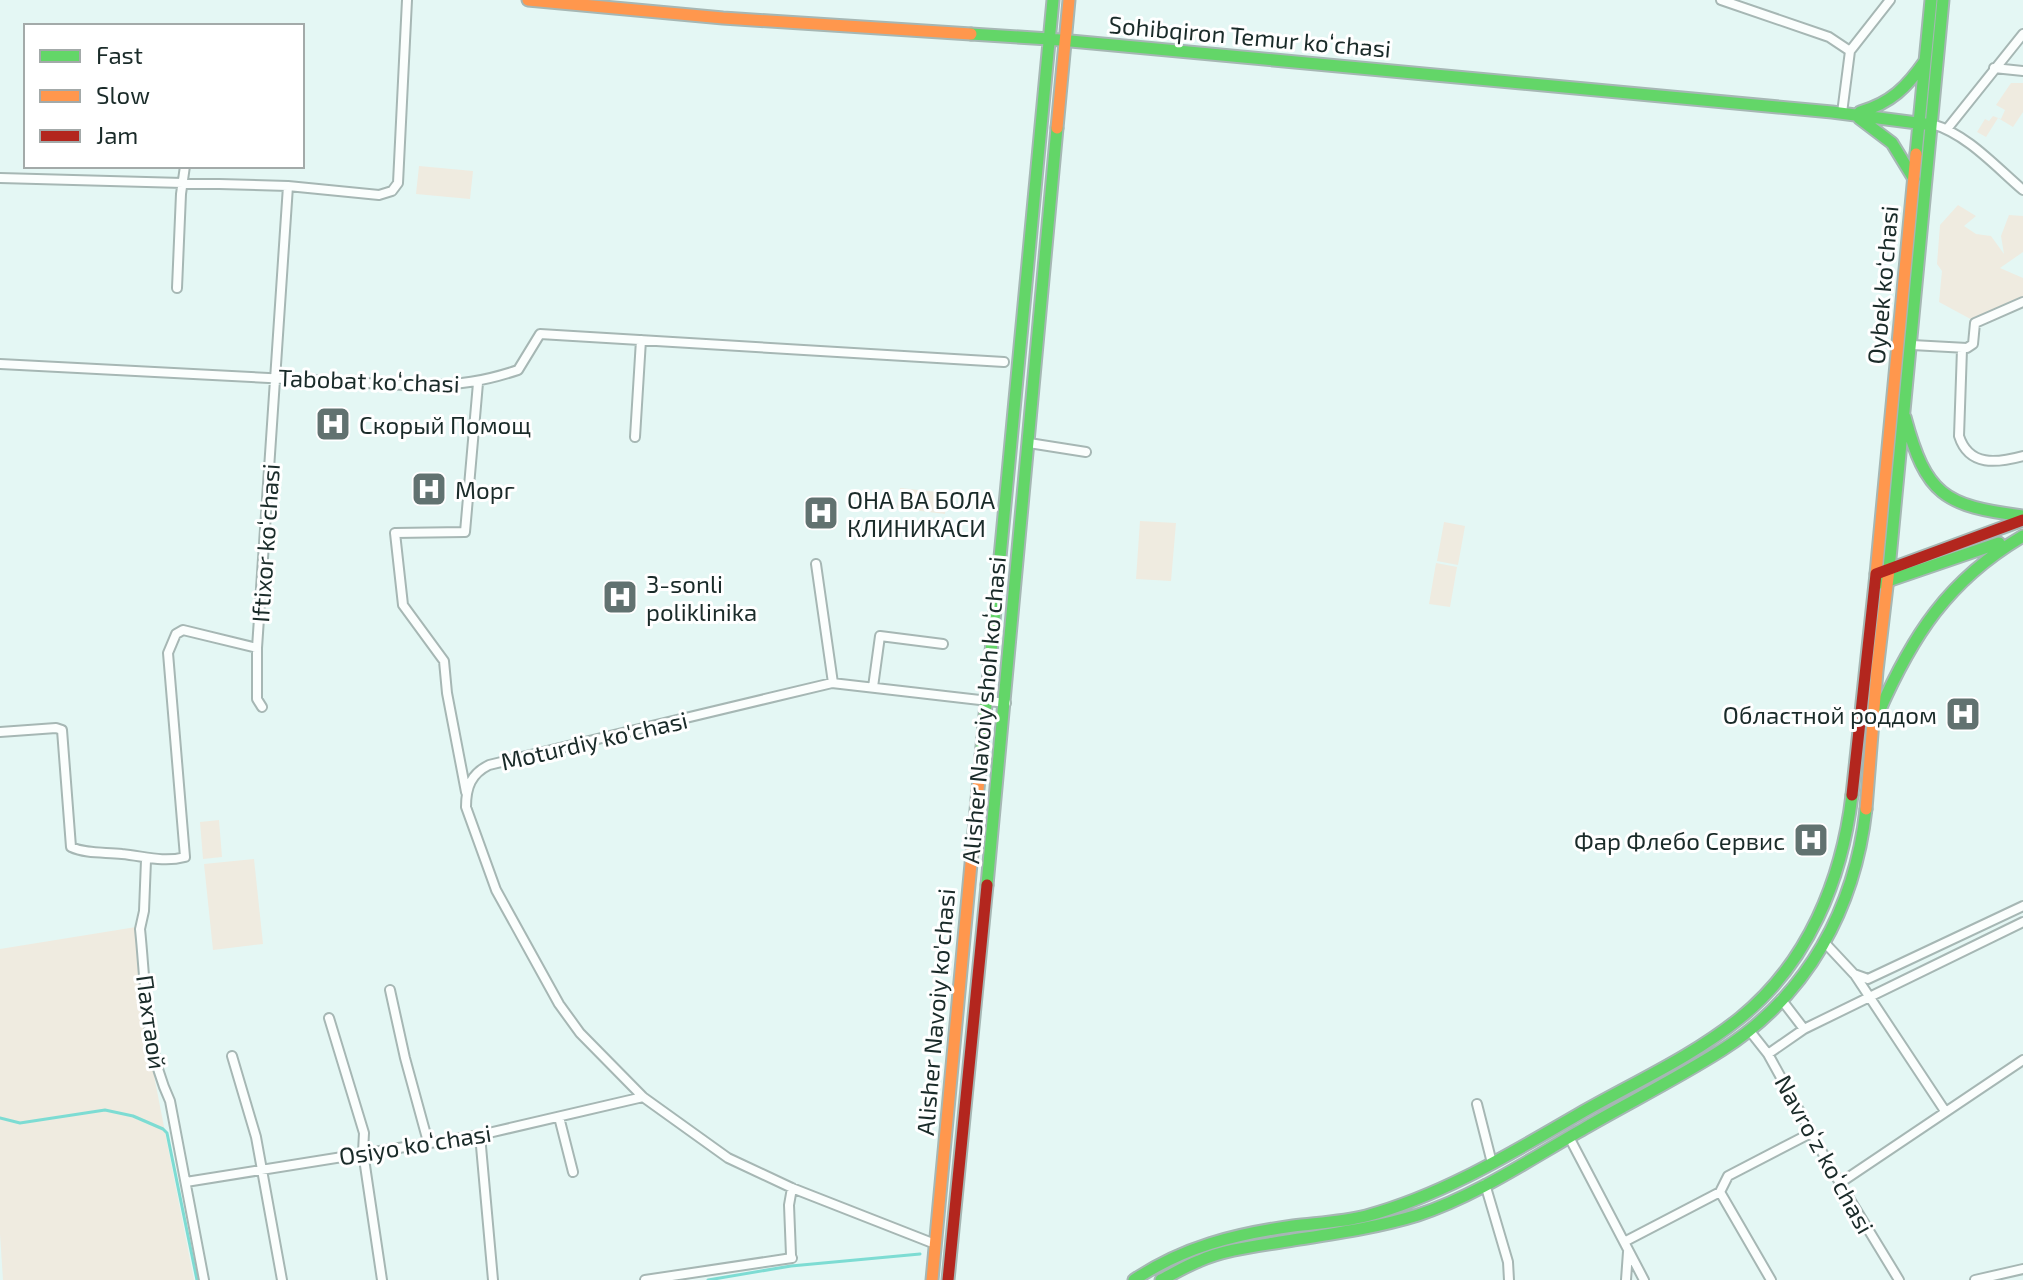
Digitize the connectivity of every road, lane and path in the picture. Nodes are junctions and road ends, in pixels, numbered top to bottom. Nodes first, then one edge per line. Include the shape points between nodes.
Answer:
1 (407, 0) edge
2 (528, 0) edge
3 (1053, 0) edge
4 (1069, 0) edge
5 (1721, 0) edge
6 (1890, 0) edge
7 (1931, 0) edge
8 (1943, 0) edge
9 (2023, 34) edge
10 (1049, 39) junction
11 (1066, 40) junction
12 (1850, 51) junction
13 (1925, 61) junction
14 (1994, 68) junction
15 (2023, 71) edge
16 (1847, 114) junction
17 (1919, 123) junction
18 (1932, 124) junction
19 (1947, 129) junction
20 (185, 168) edge
21 (0, 178) edge
22 (1914, 179) junction
23 (185, 182) junction
24 (288, 186) junction
25 (2023, 190) edge
26 (177, 288) dead end
27 (2023, 302) edge
28 (641, 340) junction
29 (1912, 345) junction
30 (1962, 349) junction
31 (1004, 362) dead end
32 (0, 364) edge
33 (277, 378) junction
34 (478, 383) junction
35 (1905, 417) junction
36 (635, 437) dead end
37 (1029, 443) junction
38 (1086, 452) dead end
39 (2023, 456) edge
40 (2023, 518) edge
41 (2023, 535) edge
42 (816, 564) dead end
43 (1876, 574) junction
44 (1888, 575) junction
45 (1874, 587) junction
46 (943, 644) dead end
47 (257, 648) junction
48 (833, 683) junction
49 (873, 687) junction
50 (987, 701) junction
51 (1006, 703) junction
52 (262, 707) dead end
53 (1872, 729) junction
54 (0, 732) edge
55 (466, 793) junction
56 (146, 860) junction
57 (2023, 906) edge
58 (2023, 922) edge
59 (1825, 943) junction
60 (1854, 974) junction
61 (1782, 976) junction
62 (1793, 985) junction
63 (390, 990) dead end
64 (1870, 997) junction
65 (1781, 999) junction
66 (329, 1018) dead end
67 (1804, 1029) junction
68 (1749, 1030) junction
69 (1768, 1054) junction
70 (232, 1056) dead end
71 (2023, 1060) edge
72 (643, 1097) junction
73 (1477, 1104) dead end
74 (1945, 1111) junction
75 (559, 1117) junction
76 (1811, 1133) junction
77 (480, 1135) junction
78 (1569, 1137) junction
79 (428, 1142) junction
80 (363, 1152) junction
81 (1492, 1163) junction
82 (263, 1168) junction
83 (573, 1172) dead end
84 (186, 1182) junction
85 (1840, 1183) junction
86 (1485, 1184) junction
87 (792, 1188) junction
88 (1720, 1192) junction
89 (935, 1244) junction
90 (1626, 1247) junction
91 (2022, 1271) edge
92 (204, 1280) edge
93 (282, 1280) edge
94 (382, 1280) edge
95 (493, 1280) edge
96 (645, 1280) edge
97 (932, 1280) edge
98 (948, 1280) edge
99 (1134, 1280) edge
100 (1161, 1280) edge
101 (1509, 1280) edge
102 (1626, 1280) edge
103 (1644, 1280) edge
104 (1771, 1280) edge
105 (1899, 1280) edge
106 (1975, 1280) edge

1 - 24 street via 398,183 379,195
2 - 10 main road, Sohibqiron Temur koʻchasi
3 - 10 main road, Alisher Navoiy shoh koʻchasi
4 - 11 main road, Alisher Navoiy shoh koʻchasi
5 - 12 street via 1829,37
6 - 12 street
7 - 13 main road, Oybek ko‘chasi
8 - 18 main road, Oybek ko‘chasi
9 - 14 street
10 - 11 main road, Sohibqiron Temur koʻchasi
10 - 50 main road, Alisher Navoiy shoh koʻchasi
11 - 16 main road, Sohibqiron Temur koʻchasi
11 - 37 main road, Alisher Navoiy shoh koʻchasi
12 - 16 street
13 - 16 main road via 1895,99
13 - 17 main road, Oybek ko‘chasi
14 - 15 street
14 - 19 street
16 - 17 main road, Sohibqiron Temur koʻchasi
16 - 22 main road via 1888,137
17 - 18 main road, Sohibqiron Temur koʻchasi
17 - 22 main road, Oybek ko‘chasi
18 - 19 street
18 - 29 main road, Oybek ko‘chasi
19 - 25 street
20 - 23 street
21 - 23 street
22 - 43 main road, Oybek ko‘chasi
23 - 24 street
23 - 26 street
24 - 33 street, Iftixor koʻchasi
27 - 30 street via 1975,323 1973,344
28 - 31 street, Tabobat koʻchasi
28 - 34 street, Tabobat koʻchasi via 540,334 518,370
28 - 36 street
29 - 30 street
29 - 35 main road, Oybek ko‘chasi
30 - 39 street via 1962,444 1986,463
32 - 33 street, Tabobat koʻchasi
33 - 34 street, Tabobat koʻchasi via 423,386
33 - 47 street, Iftixor koʻchasi
34 - 55 street via 465,532 395,533 403,605 444,661
35 - 40 main road via 1915,457 1936,489 1973,509
35 - 44 main road, Oybek ko‘chasi
37 - 38 street
37 - 51 main road, Alisher Navoiy shoh koʻchasi
40 - 44 main road
41 - 44 main road
41 - 53 main road via 1954,585 1932,612 1895,675
42 - 48 street
43 - 44 main road
43 - 45 main road, Oybek ko‘chasi
44 - 45 main road
44 - 53 main road, Oybek ko‘chasi
45 - 61 main road, Oybek ko‘chasi via 1848,829 1825,905
46 - 49 street via 880,636
47 - 52 street via 257,699
47 - 56 street, Iftixor koʻchasi via 183,630 172,640 168,666 186,853 180,859
48 - 49 street, Moturdiy ko'chasi
48 - 55 street, Moturdiy ko'chasi via 489,765 470,780
49 - 50 street, Moturdiy ko'chasi
50 - 51 street, Moturdiy ko'chasi
50 - 89 main road, Alisher Navoiy ko'chasi
51 - 98 main road, Alisher Navoiy shoh koʻchasi
53 - 59 main road, Oybek ko‘chasi via 1864,830 1852,882
54 - 56 street via 62,730 71,847
55 - 72 street via 466,807 496,890 559,1004
56 - 84 street, Пахтаой via 140,929 152,1048 170,1101
57 - 60 street via 1868,979
58 - 64 street
59 - 60 street
59 - 62 main road, Oybek ko‘chasi
60 - 64 street
61 - 62 main road
61 - 81 main road, Oybek ko‘chasi via 1752,1009 1714,1037
62 - 65 main road, Oybek ko‘chasi
63 - 79 street
64 - 67 street
64 - 74 street
65 - 67 street
65 - 68 main road, Oybek ko‘chasi
66 - 80 street via 364,1133
67 - 69 street
68 - 69 street, Navroʻz koʻchasi
68 - 78 main road, Oybek ko‘chasi
69 - 76 street, Navroʻz koʻchasi
70 - 82 street
71 - 74 street
72 - 75 street, Osiyo koʻchasi
72 - 87 street via 728,1158
73 - 81 street
74 - 85 street
75 - 77 street, Osiyo koʻchasi
75 - 83 street
76 - 85 street, Navroʻz koʻchasi
76 - 88 street via 1728,1176
77 - 79 street, Osiyo koʻchasi
77 - 95 street
78 - 86 main road, Oybek ko‘chasi
78 - 90 street
79 - 80 street, Osiyo koʻchasi
80 - 82 street, Osiyo koʻchasi
80 - 94 street
81 - 99 main road, Oybek ko‘chasi via 1421,1199 1362,1217 1213,1239 1182,1250
82 - 84 street, Osiyo koʻchasi
82 - 93 street
84 - 92 street, Пахтаой
85 - 105 street, Navroʻz koʻchasi
86 - 100 main road, Oybek ko‘chasi via 1420,1214 1354,1231 1249,1247 1200,1260
86 - 101 street
87 - 89 street
87 - 96 street via 792,1257
88 - 90 street
88 - 104 street
89 - 97 main road, Alisher Navoiy ko'chasi
90 - 102 street
90 - 103 street
91 - 106 street

